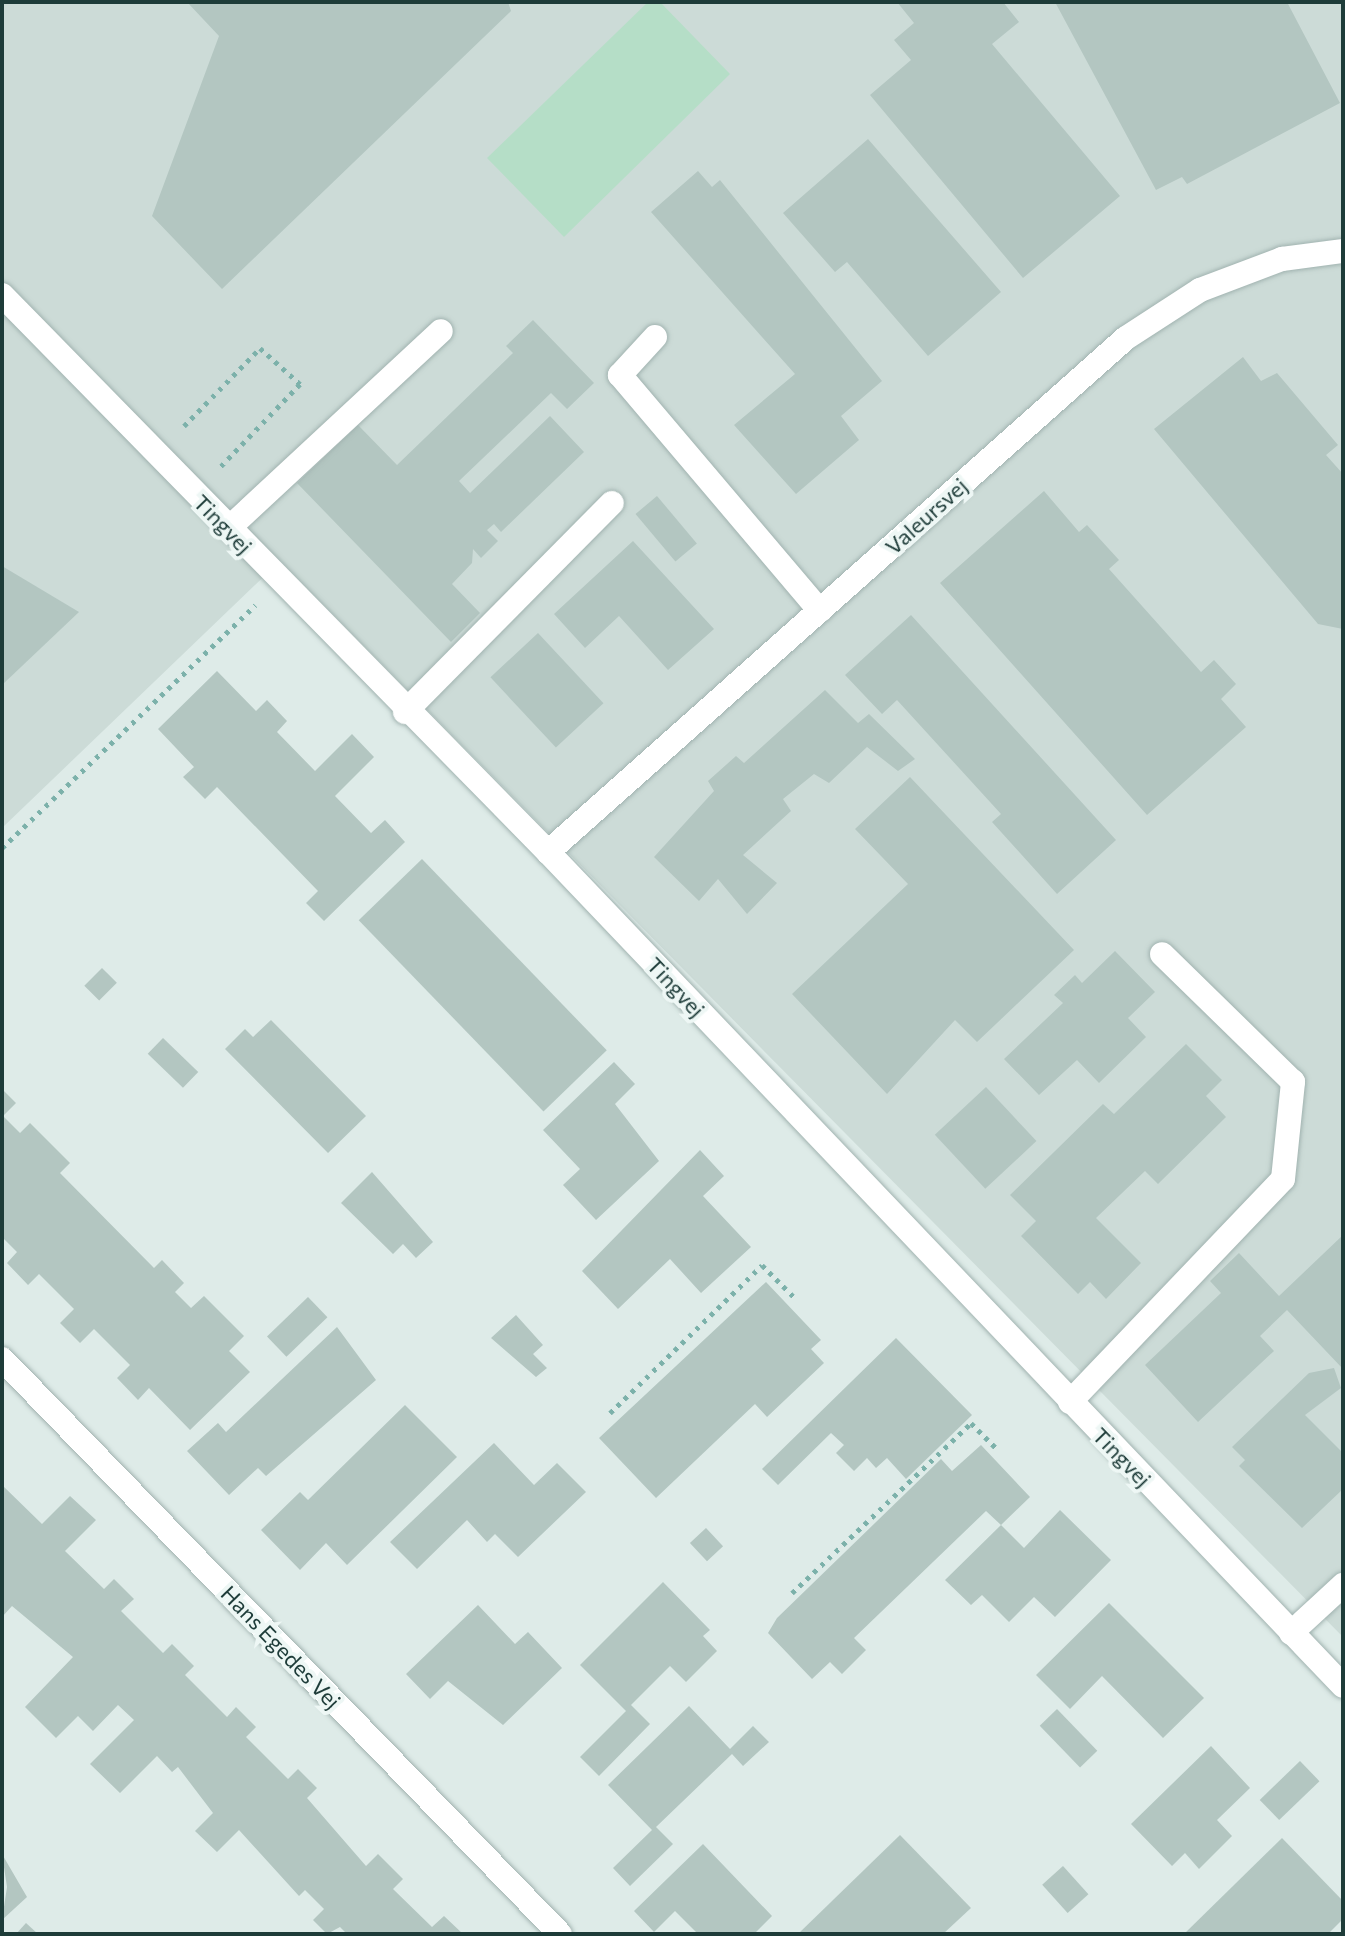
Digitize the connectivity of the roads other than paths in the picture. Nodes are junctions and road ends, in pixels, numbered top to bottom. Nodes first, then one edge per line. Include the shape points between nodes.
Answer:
1 (1343, 251) edge
2 (2, 295) edge
3 (441, 331) dead end
4 (655, 337) dead end
5 (612, 503) dead end
6 (229, 528) junction
7 (820, 611) junction
8 (405, 712) junction
9 (548, 852) junction
10 (1162, 954) dead end
11 (2, 1359) edge
12 (1070, 1402) junction
13 (1343, 1585) edge
14 (1291, 1633) junction
15 (1343, 1686) edge
16 (560, 1934) edge

1 - 7 street, Valeursvej via 1282,259 1200,290 1126,338
2 - 6 street, Tingvej
3 - 6 street
4 - 7 street via 620,375
5 - 8 street
6 - 8 street, Tingvej
7 - 9 street, Valeursvej
8 - 9 street, Tingvej
9 - 12 street, Tingvej
10 - 12 street via 1293,1082 1283,1179
11 - 16 street, Hans Egedes Vej
12 - 14 street, Tingvej
13 - 14 street
14 - 15 street, Tingvej

